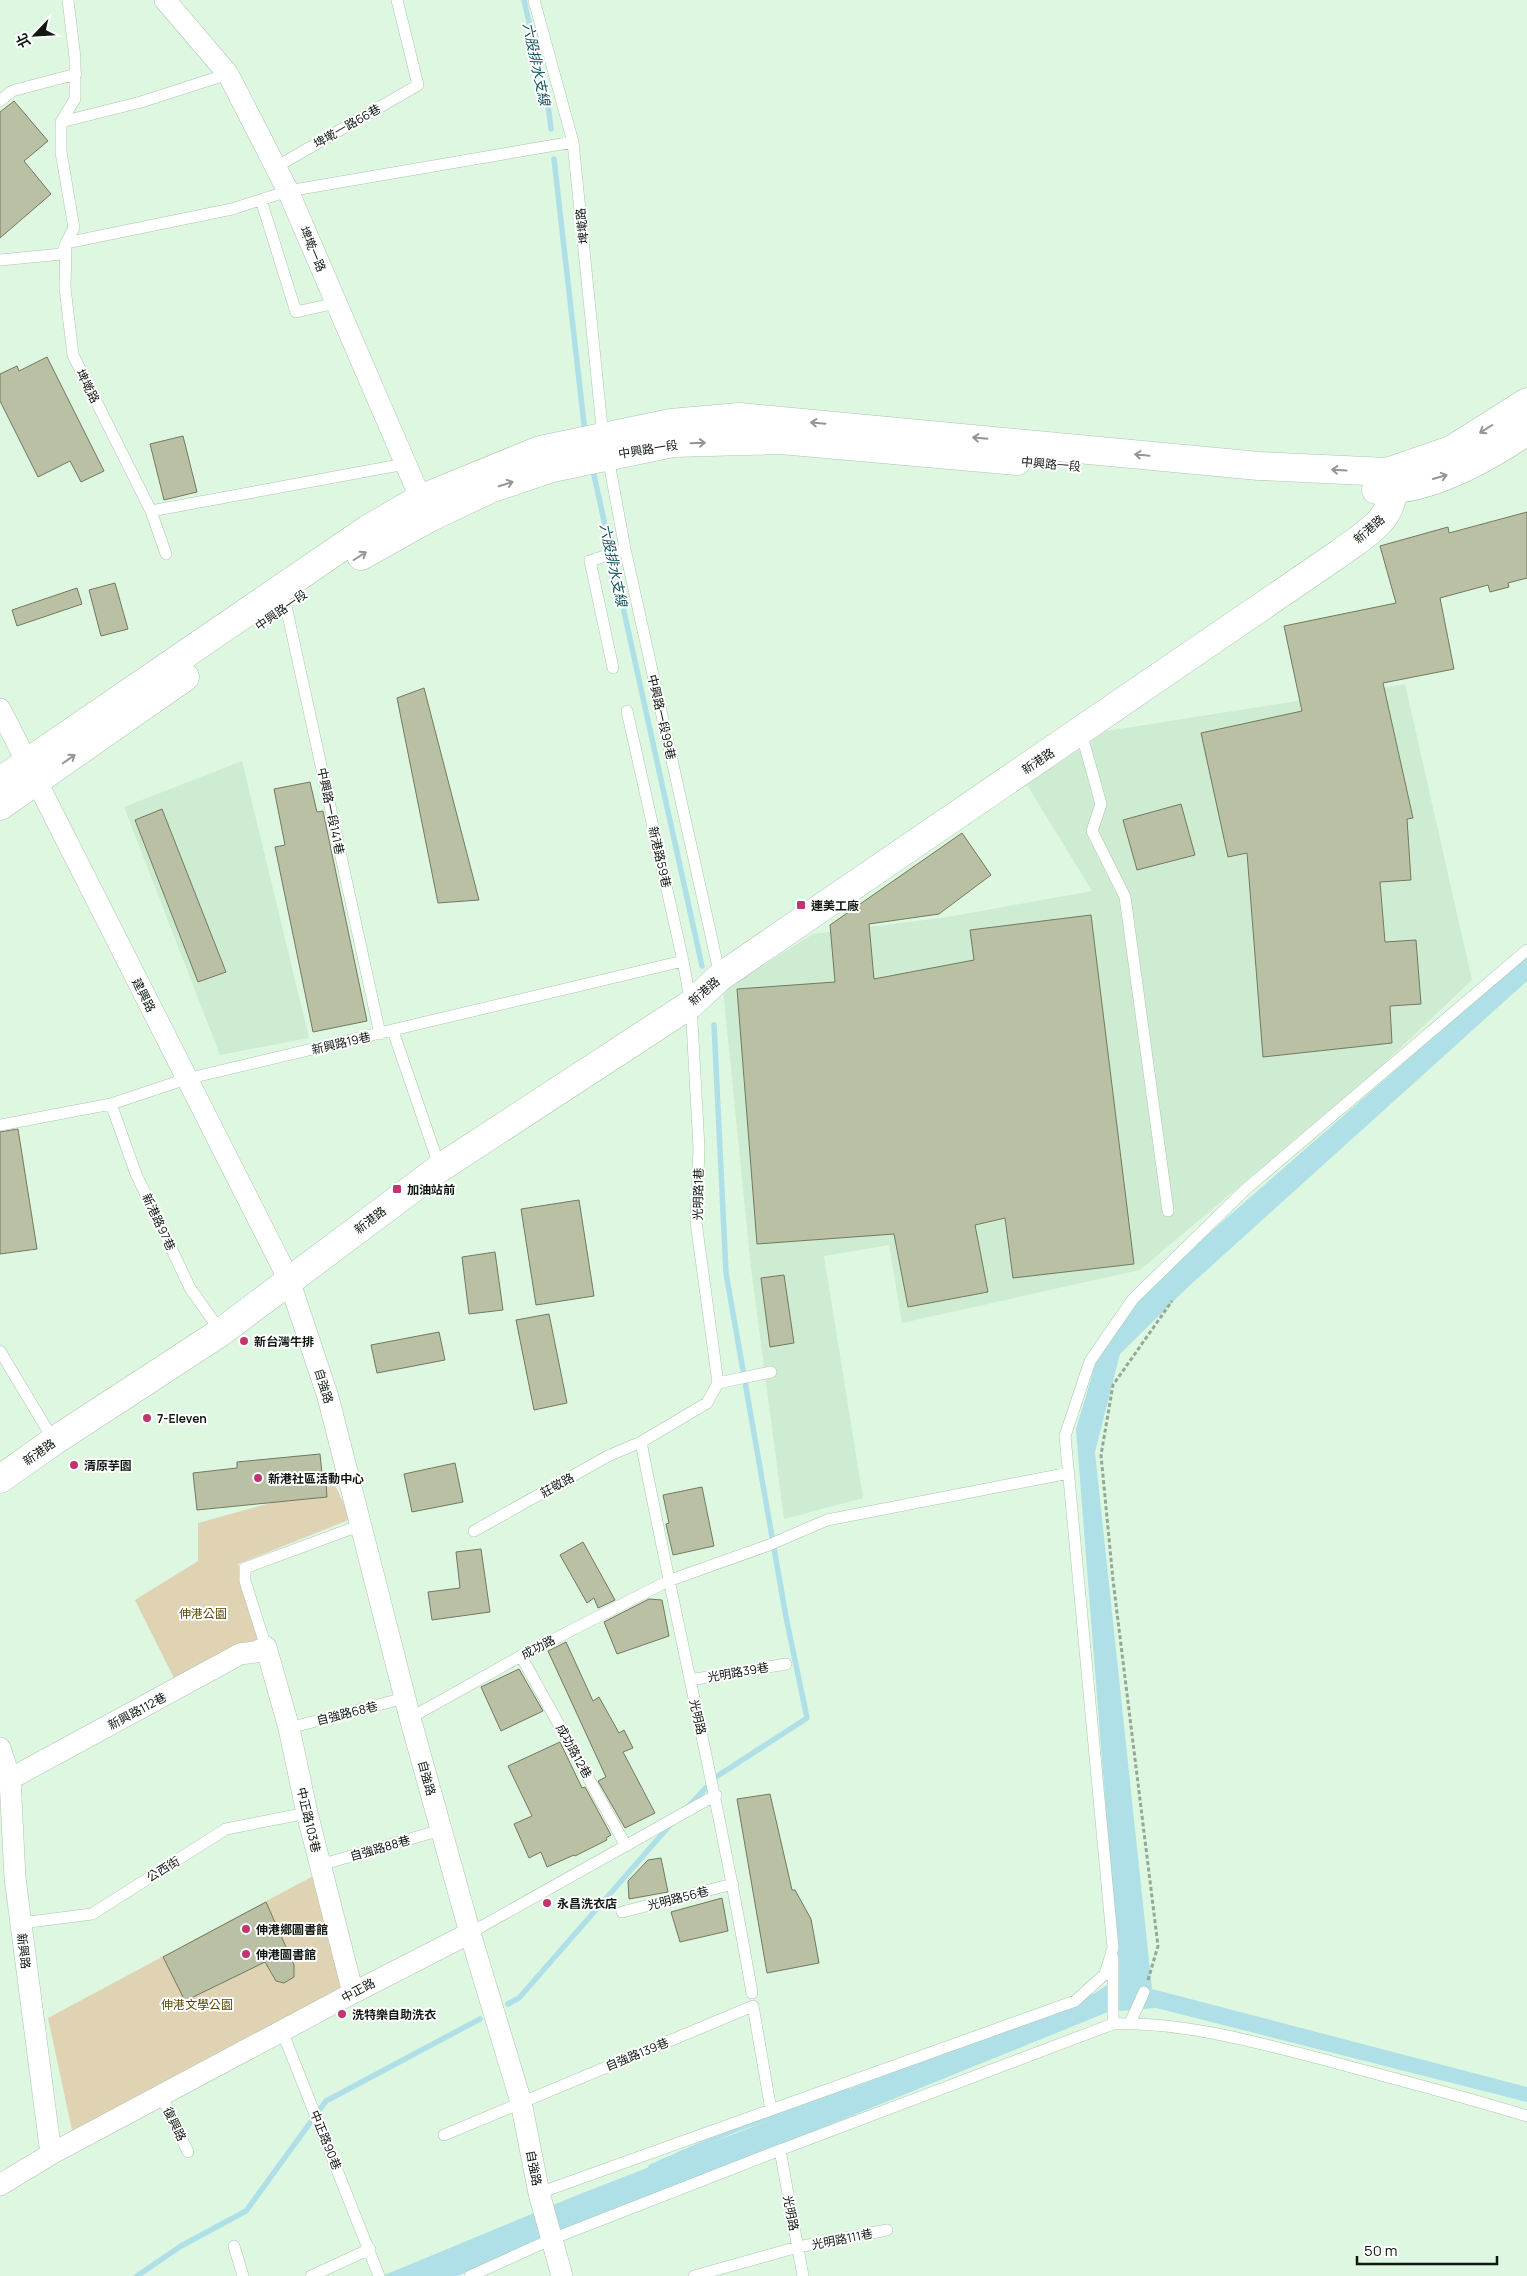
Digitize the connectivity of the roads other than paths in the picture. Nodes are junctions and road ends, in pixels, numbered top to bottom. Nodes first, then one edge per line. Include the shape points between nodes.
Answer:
1 (68, 0) edge
2 (165, 0) edge
3 (397, 0) edge
4 (534, 0) edge
5 (76, 74) junction
6 (228, 74) junction
7 (0, 101) edge
8 (62, 122) junction
9 (573, 142) junction
10 (276, 167) junction
11 (288, 191) junction
12 (261, 200) junction
13 (66, 244) junction
14 (0, 260) edge
15 (336, 303) junction
16 (1527, 402) edge
17 (1527, 431) edge
18 (605, 446) junction
19 (405, 464) junction
20 (1390, 482) junction
21 (424, 509) junction
22 (151, 511) junction
23 (625, 549) junction
24 (166, 554) dead end
25 (282, 598) junction
26 (613, 668) dead end
27 (0, 709) edge
28 (627, 711) dead end
29 (1081, 732) junction
30 (33, 772) junction
31 (0, 781) edge
32 (0, 806) edge
33 (1527, 950) edge
34 (683, 961) junction
35 (720, 977) junction
36 (691, 1004) junction
37 (393, 1031) junction
38 (380, 1034) junction
39 (186, 1078) junction
40 (111, 1104) junction
41 (0, 1125) edge
42 (440, 1168) junction
43 (1168, 1211) dead end
44 (289, 1280) junction
45 (221, 1332) junction
46 (0, 1351) edge
47 (771, 1372) dead end
48 (718, 1383) junction
49 (54, 1441) junction
50 (640, 1442) junction
51 (1069, 1473) junction
52 (0, 1478) edge
53 (361, 1525) junction
54 (474, 1531) dead end
55 (668, 1580) junction
56 (266, 1647) junction
57 (521, 1656) junction
58 (786, 1664) dead end
59 (690, 1680) junction
60 (408, 1708) junction
61 (289, 1728) junction
62 (0, 1748) edge
63 (10, 1778) junction
64 (715, 1793) junction
65 (307, 1813) junction
66 (441, 1830) junction
67 (626, 1846) junction
68 (320, 1866) junction
69 (8, 1883) edge
70 (733, 1884) junction
71 (622, 1912) dead end
72 (21, 1923) junction
73 (470, 1933) junction
74 (1113, 1948) junction
75 (1144, 1992) road end
76 (353, 1993) junction
77 (752, 1993) dead end
78 (1130, 2023) junction
79 (1113, 2024) junction
80 (282, 2031) junction
81 (161, 2095) junction
82 (521, 2102) junction
83 (771, 2110) junction
84 (1527, 2116) edge
85 (444, 2135) dead end
86 (780, 2150) junction
87 (188, 2152) dead end
88 (51, 2154) junction
89 (0, 2185) edge
90 (538, 2193) junction
91 (887, 2230) dead end
92 (552, 2239) junction
93 (234, 2246) dead end
94 (798, 2247) junction
95 (370, 2249) junction
96 (243, 2276) edge
97 (311, 2276) edge
98 (380, 2276) edge
99 (470, 2276) edge
100 (562, 2276) edge
101 (694, 2276) edge
102 (803, 2276) edge

1 - 5 lane, 埤墘路
2 - 6 street, 埤墘一路
3 - 10 lane, 埤墘一路66巷 via 418,85
4 - 9 lane, 埤墘路
5 - 7 lane via 12,91
5 - 8 lane, 埤墘路 via 75,99
6 - 8 lane via 141,102
6 - 10 street, 埤墘一路
8 - 13 lane, 埤墘路 via 61,152 74,228
9 - 11 lane
9 - 18 lane, 埤墘路
10 - 11 street, 埤墘一路
11 - 12 lane
11 - 15 street, 埤墘一路
12 - 13 lane
12 - 15 lane via 296,312
13 - 14 lane via 62,254
13 - 22 lane, 埤墘路 via 65,288 72,355
15 - 19 street, 埤墘一路
16 -> 20 main road via 1451,450
20 -> 17 main road via 1458,472
18 - 20 main road, 中興路一段 via 671,423 739,417 1259,466
18 - 21 main road, 中興路一段 via 540,450
18 - 23 lane, 中興路一段99巷
19 - 21 street, 埤墘一路
19 - 22 lane
20 - 29 main road, 新港路 via 1388,513 1370,530
21 - 25 main road, 中興路一段 via 368,529
22 - 24 lane, 埤墘路
23 - 26 lane via 590,561
23 - 35 lane, 中興路一段99巷
25 - 30 main road, 中興路一段
25 - 38 lane, 中興路一段141巷
27 - 30 street, 建興路
28 - 34 lane, 新港路59巷
29 - 35 main road, 新港路
29 - 43 lane via 1101,804 1092,831 1125,897
30 - 31 main road, 中興路一段
30 - 32 main road, 中興路一段
30 - 39 street, 建興路
33 - 51 lane via 1246,1189 1133,1298 1090,1361 1066,1436
34 - 36 lane, 新港路59巷
34 - 37 lane, 新興路19巷
35 - 36 main road, 新港路
36 - 42 main road, 新港路
36 - 48 lane, 光明路1巷 via 699,1148 696,1222
37 - 38 lane, 新興路19巷
37 - 42 lane
38 - 39 lane, 新興路19巷
39 - 40 lane, 新興路19巷
39 - 44 street, 建興路
40 - 41 lane, 新興路19巷
40 - 45 lane, 新港路97巷 via 136,1174 190,1288
42 - 44 main road, 新港路
44 - 45 main road, 新港路
44 - 53 street, 自強路 via 328,1397
45 - 49 main road, 新港路
46 - 49 lane
47 - 48 lane
48 - 50 lane via 707,1403
49 - 52 main road, 新港路
50 - 54 lane, 莊敬路 via 608,1456
50 - 55 lane, 光明路
51 - 55 lane, 成功路 via 827,1520 769,1545
51 - 74 lane
53 - 56 lane via 245,1568 245,1581
53 - 60 street, 自強路
55 - 57 lane, 成功路
55 - 59 lane, 光明路
56 - 61 street, 中正路103巷
56 - 63 street, 新興路112巷 via 240,1654
57 - 60 lane, 成功路
57 - 67 lane, 成功路12巷
58 - 59 lane, 光明路39巷
59 - 64 lane, 光明路
60 - 61 lane, 自強路68巷
60 - 66 street, 自強路
61 - 65 street, 中正路103巷
62 - 63 street, 新興路
63 - 69 street, 新興路
64 - 67 lane, 中正路
64 - 70 lane, 光明路
65 - 68 street, 中正路103巷
65 - 72 lane, 公西街 via 226,1829 92,1914
66 - 68 lane, 自強路88巷
66 - 73 street, 自強路
67 - 73 lane, 中正路
68 - 76 street, 中正路103巷
69 - 72 street, 新興路
70 - 71 lane, 光明路56巷
70 - 77 lane, 光明路
72 - 88 street, 新興路
73 - 76 street, 中正路
73 - 82 street, 自強路
74 - 79 lane
74 - 83 lane via 1105,1974 1075,2001
75 - 78 lane
76 - 80 street, 中正路
78 - 79 lane
78 - 84 lane via 1203,2030
79 - 86 lane
80 - 81 street, 中正路
80 - 95 lane, 中正路90巷
81 - 87 lane, 復興路
81 - 88 street, 中正路
82 - 83 lane, 自強路139巷 via 754,2006
82 - 85 lane, 自強路139巷
82 - 90 street, 自強路
83 - 90 lane
86 - 92 lane
86 - 94 lane, 光明路
88 - 89 street, 中正路
90 - 92 street, 自強路
91 - 94 lane, 光明路111巷
92 - 99 lane
92 - 100 street, 自強路
93 - 96 lane
94 - 101 lane, 光明路111巷
94 - 102 lane, 光明路
95 - 97 lane
95 - 98 lane, 中正路90巷

